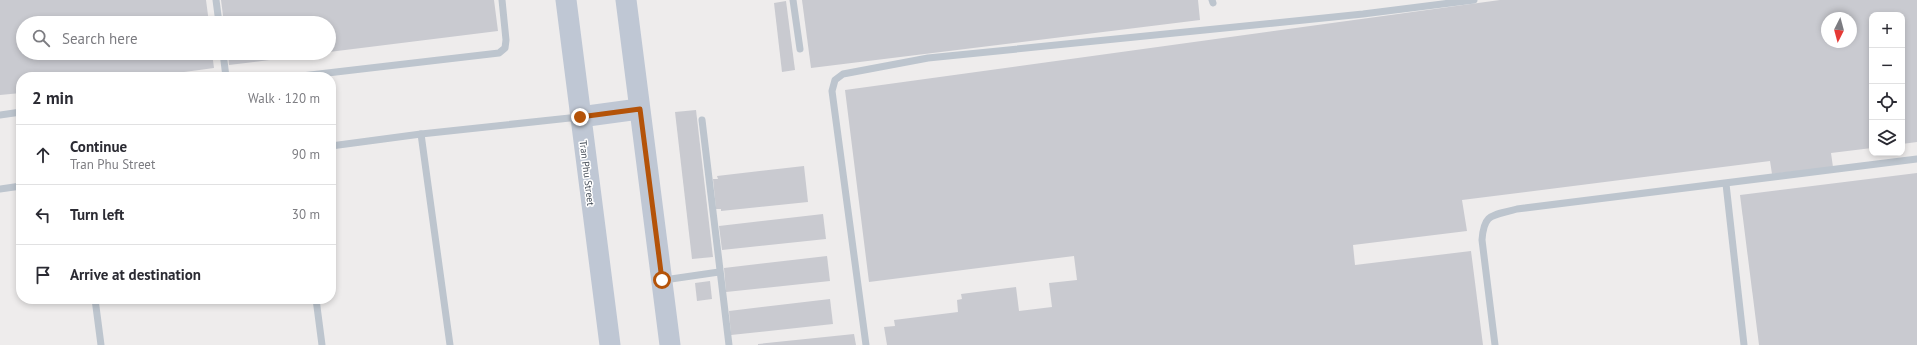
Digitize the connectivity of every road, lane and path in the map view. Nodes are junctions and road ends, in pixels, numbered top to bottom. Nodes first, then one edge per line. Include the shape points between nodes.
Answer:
1 (216, 0) edge
2 (502, 0) edge
3 (566, 0) edge
4 (626, 0) edge
5 (793, 0) edge
6 (1474, 0) edge
7 (218, 16) edge
8 (800, 49) dead end
9 (224, 60) edge
10 (225, 72) edge
11 (336, 72) edge
12 (640, 109) junction
13 (16, 113) edge
14 (0, 115) edge
15 (580, 117) junction
16 (702, 120) dead end
17 (421, 134) junction
18 (336, 145) edge
19 (1917, 159) edge
20 (1726, 184) junction
21 (16, 187) edge
22 (0, 189) edge
23 (719, 272) junction
24 (662, 280) junction
25 (96, 304) edge
26 (317, 304) edge
27 (101, 345) edge
28 (322, 345) edge
29 (450, 345) edge
30 (610, 345) edge
31 (670, 345) edge
32 (729, 345) edge
33 (866, 345) edge
34 (1495, 345) edge
35 (1744, 345) edge

1 - 7 lane
2 - 11 lane via 506,40 505,48 499,53
3 - 15 main road, Tran Phu Street
4 - 12 main road
5 - 8 lane
6 - 33 lane via 1364,14 928,58 843,74 835,80 832,91
9 - 10 lane
12 - 15 main road
12 - 24 main road
13 - 14 lane
15 - 17 lane
15 - 30 main road, Tran Phu Street
16 - 23 lane
17 - 18 lane
17 - 29 lane
19 - 20 lane
20 - 34 lane via 1517,209 1487,218 1483,225 1482,240
20 - 35 lane
21 - 22 lane
23 - 24 lane
23 - 32 lane
24 - 31 main road
25 - 27 lane
26 - 28 lane

